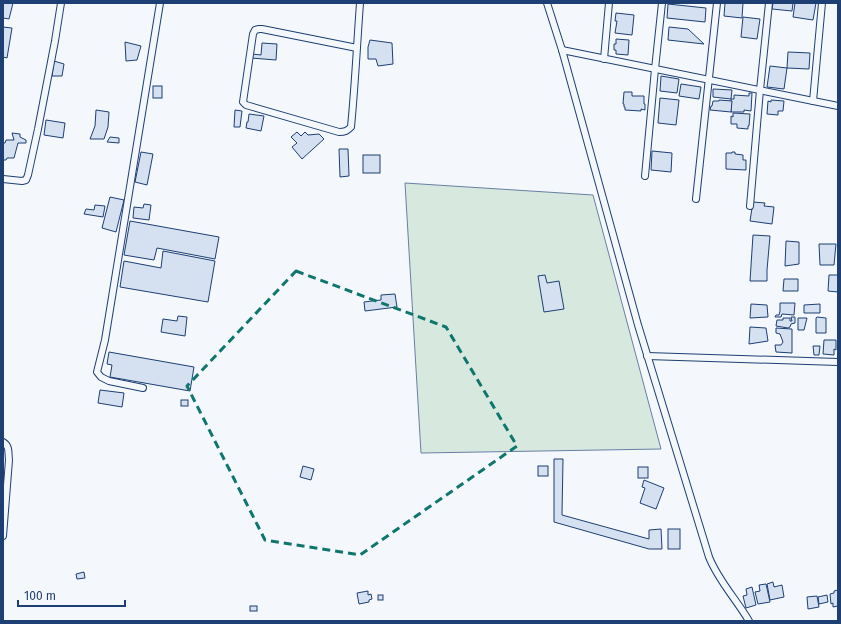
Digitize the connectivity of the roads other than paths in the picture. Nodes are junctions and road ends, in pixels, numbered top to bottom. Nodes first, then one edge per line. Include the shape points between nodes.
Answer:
1 (61, 3) edge
2 (160, 3) edge
3 (360, 3) edge
4 (547, 3) edge
5 (609, 3) edge
6 (662, 3) edge
7 (717, 3) edge
8 (769, 3) edge
9 (822, 3) edge
10 (357, 48) junction
11 (562, 50) junction
12 (604, 59) junction
13 (655, 69) junction
14 (708, 80) junction
15 (760, 90) junction
16 (813, 101) junction
17 (838, 106) edge
18 (645, 176) dead end
19 (3, 179) edge
20 (696, 199) dead end
21 (750, 206) dead end
22 (648, 356) junction
23 (838, 362) edge
24 (143, 388) dead end
25 (3, 442) edge
26 (5, 474) edge
27 (3, 536) edge
28 (748, 621) edge

1 - 19 street via 28,175 26,180 22,181
2 - 24 street via 105,340 97,372 100,378
3 - 10 street
4 - 11 street
5 - 12 street
6 - 13 street
7 - 14 street
8 - 15 street
9 - 16 street
10 - 10 street via 262,29 255,30 243,102 246,105 345,132 351,127
11 - 12 street
11 - 22 street
12 - 13 street
13 - 14 street
13 - 18 street
14 - 15 street
14 - 20 street
15 - 16 street
15 - 21 street
16 - 17 street
22 - 23 street
22 - 28 street via 713,565
25 - 26 street via 8,448
26 - 27 street

